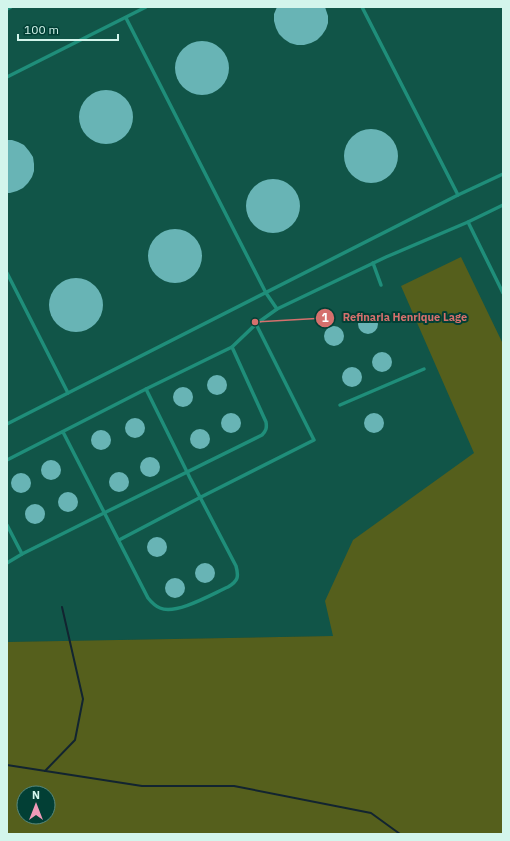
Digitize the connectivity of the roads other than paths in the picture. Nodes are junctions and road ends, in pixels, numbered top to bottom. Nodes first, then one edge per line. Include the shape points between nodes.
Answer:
1 (11, 7) edge
2 (146, 7) edge
3 (362, 7) edge
4 (7, 9) edge
5 (126, 18) junction
6 (7, 77) edge
7 (503, 174) edge
8 (458, 195) junction
9 (503, 205) edge
10 (468, 222) junction
11 (373, 263) junction
12 (7, 273) edge
13 (381, 285) dead end
14 (266, 293) junction
15 (503, 293) edge
16 (277, 309) junction
17 (256, 324) junction
18 (232, 347) junction
19 (424, 369) dead end
20 (146, 389) junction
21 (68, 393) junction
22 (340, 405) dead end
23 (7, 424) edge
24 (63, 432) junction
25 (7, 460) edge
26 (187, 472) junction
27 (200, 497) junction
28 (104, 513) junction
29 (7, 525) edge
30 (118, 540) junction
31 (22, 554) junction
32 (7, 563) edge

1 - 4 lane
2 - 5 lane
3 - 8 lane
5 - 6 lane
5 - 14 lane
7 - 8 lane
8 - 14 lane
9 - 10 lane
10 - 11 lane
10 - 15 lane
11 - 13 lane
11 - 16 lane
12 - 21 lane
14 - 16 lane
14 - 21 lane
16 - 17 lane
17 - 18 lane
17 - 27 lane via 314,440
18 - 20 lane
18 - 26 lane via 267,428 262,436
19 - 22 lane
20 - 24 lane
20 - 26 lane
21 - 23 lane
24 - 25 lane
24 - 28 lane
26 - 27 lane
26 - 28 lane
27 - 30 lane
27 - 30 lane via 238,571 234,583 183,608 162,609 148,598
28 - 30 lane
28 - 31 lane
29 - 31 lane
31 - 32 lane

